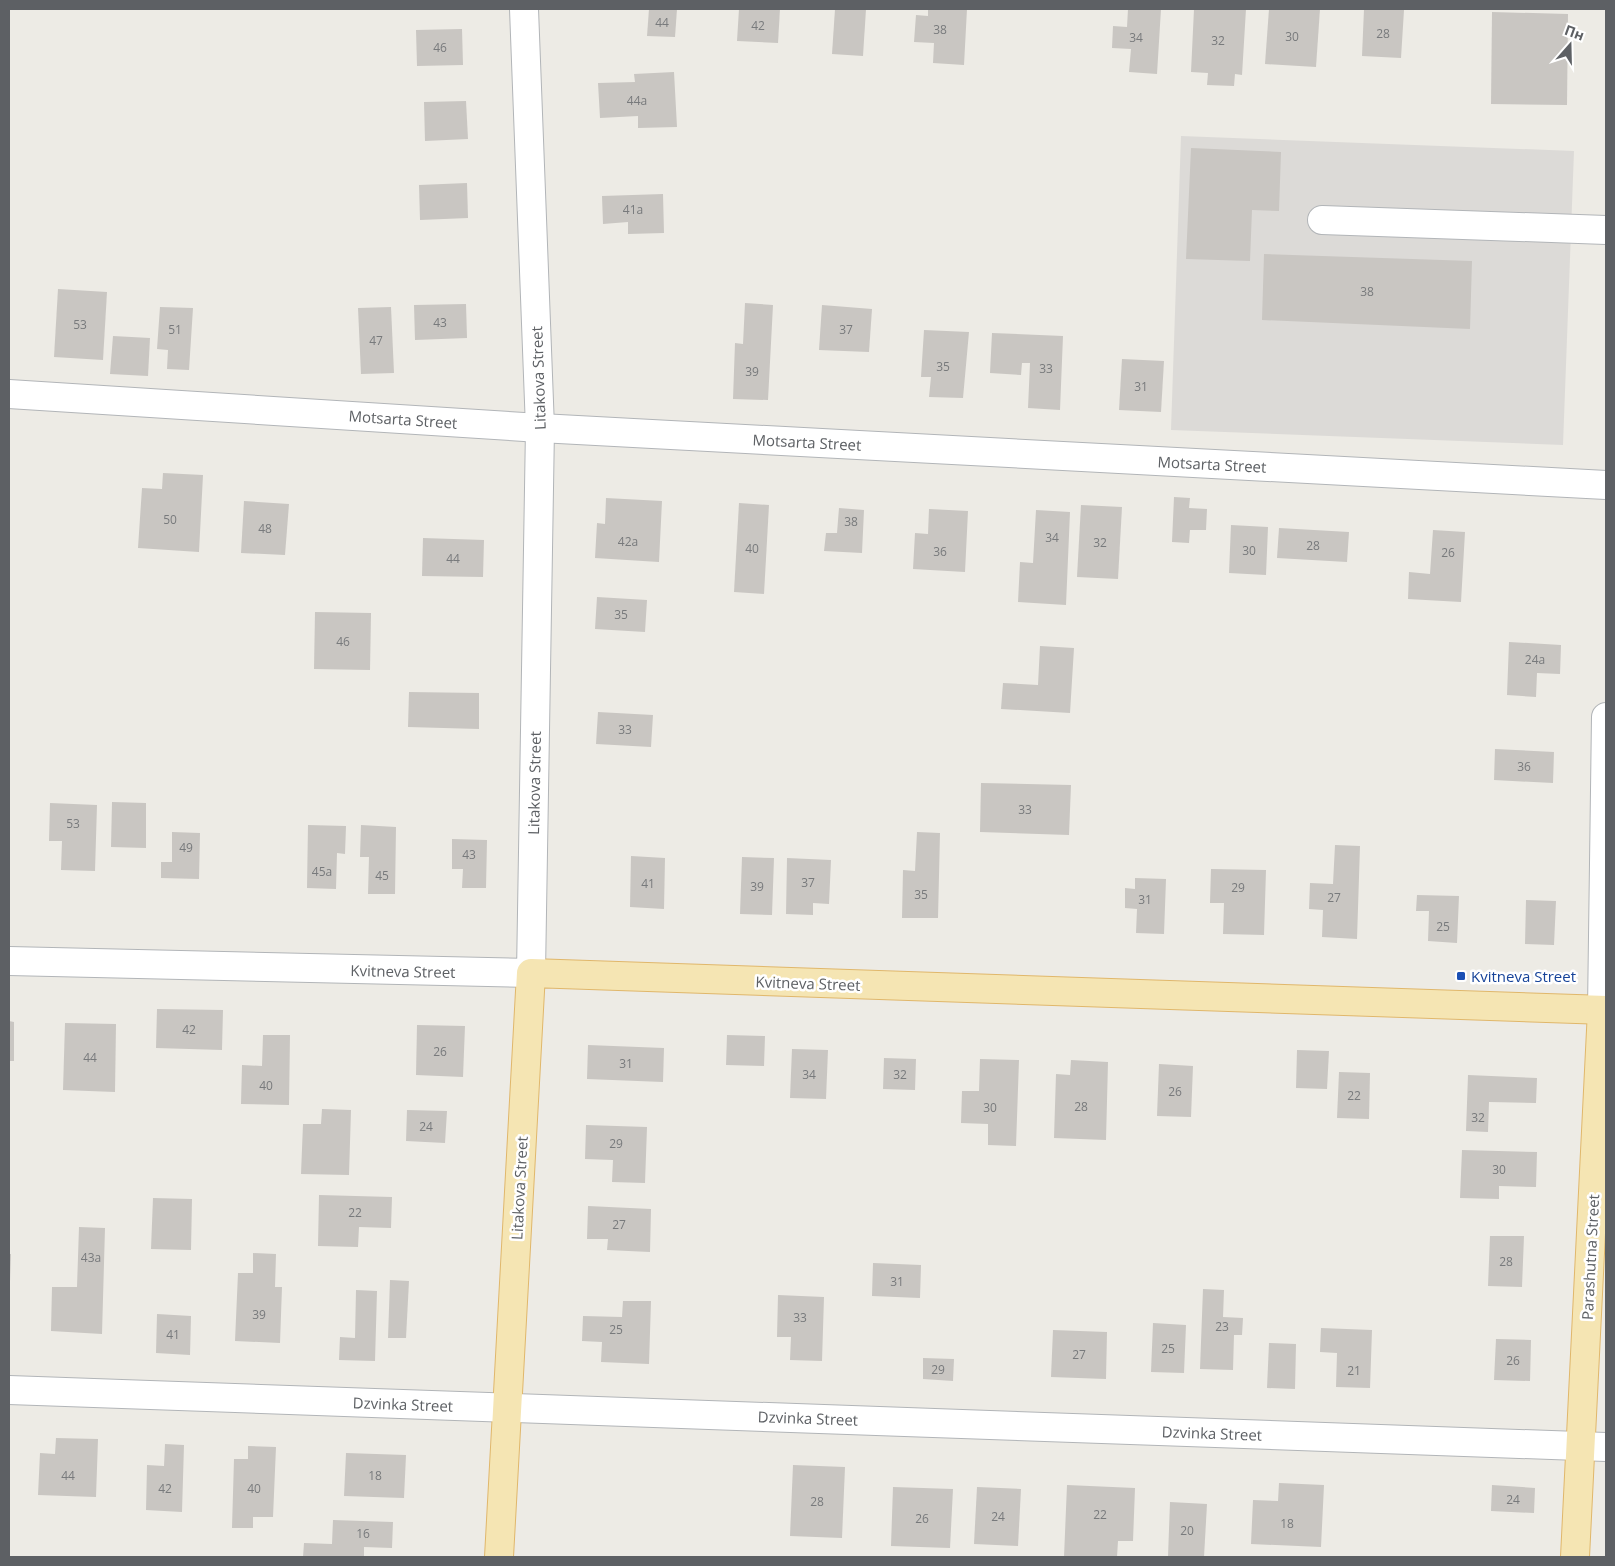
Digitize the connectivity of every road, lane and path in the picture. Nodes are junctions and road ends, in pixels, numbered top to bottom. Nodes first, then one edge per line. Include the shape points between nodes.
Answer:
1 (524, 9) edge
2 (1322, 220) dead end
3 (1606, 230) edge
4 (9, 394) edge
5 (540, 428) junction
6 (1606, 485) edge
7 (1606, 717) edge
8 (9, 961) edge
9 (530, 973) junction
10 (1604, 1010) edge
11 (9, 1390) edge
12 (508, 1408) junction
13 (1593, 1447) edge
14 (499, 1557) edge
15 (1575, 1557) edge

1 - 5 street, Litakova Street
2 - 3 street
4 - 5 street, Motsarta Street
5 - 6 street, Motsarta Street
5 - 9 street, Litakova Street
7 - 10 street, Parashutna Street
8 - 9 street, Kvitneva Street
9 - 10 main road, Kvitneva Street
9 - 12 main road, Litakova Street
10 - 13 main road, Parashutna Street
11 - 12 street, Dzvinka Street
12 - 13 street, Dzvinka Street
12 - 14 main road, Litakova Street
13 - 15 main road, Parashutna Street

